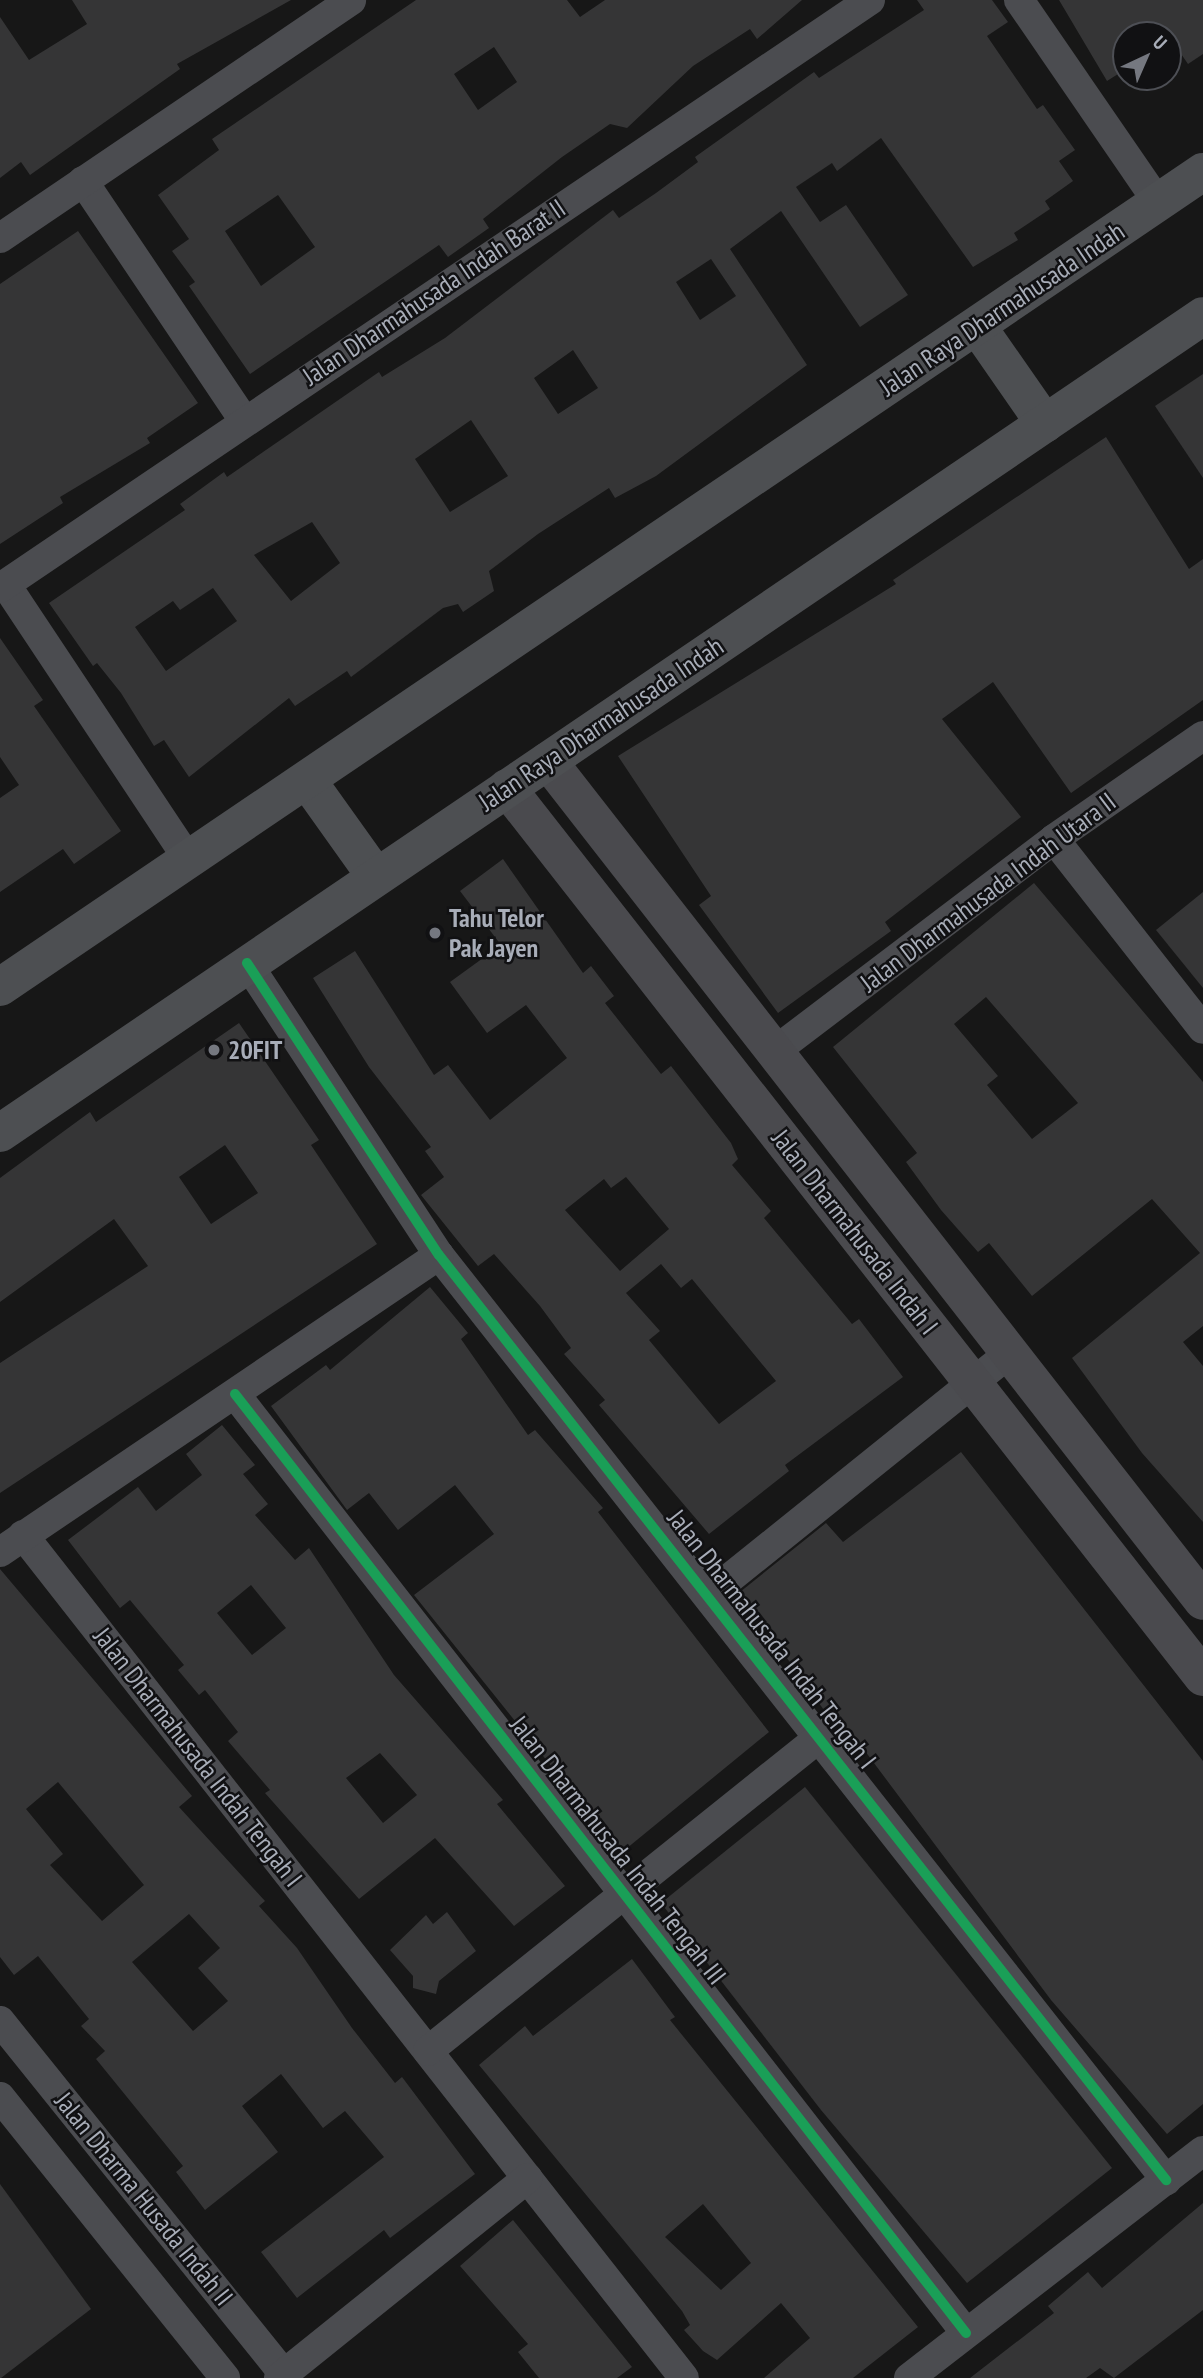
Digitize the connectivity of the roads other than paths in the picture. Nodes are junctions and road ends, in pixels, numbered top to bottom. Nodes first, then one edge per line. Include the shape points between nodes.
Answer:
1 (351, 0) edge
2 (870, 0) edge
3 (1019, 0) edge
4 (1203, 172) edge
5 (83, 181) junction
6 (1158, 202) junction
7 (0, 237) edge
8 (1203, 316) edge
9 (977, 326) junction
10 (243, 419) junction
11 (1045, 424) junction
12 (3, 586) edge
13 (1203, 736) edge
14 (548, 761) junction
15 (307, 780) junction
16 (507, 788) junction
17 (1054, 839) junction
18 (189, 860) junction
19 (374, 874) junction
20 (247, 962) junction
21 (0, 987) edge
22 (1203, 1030) edge
23 (775, 1051) junction
24 (0, 1133) edge
25 (439, 1255) junction
26 (1010, 1353) junction
27 (973, 1383) junction
28 (235, 1394) junction
29 (12, 1544) edge
30 (710, 1594) junction
31 (1203, 1601) edge
32 (1203, 1677) edge
33 (820, 1737) junction
34 (624, 1894) junction
35 (0, 2021) edge
36 (428, 2051) junction
37 (0, 2097) edge
38 (1203, 2151) edge
39 (528, 2178) junction
40 (1166, 2180) junction
41 (966, 2333) junction
42 (284, 2377) edge
43 (223, 2378) edge
44 (684, 2378) edge
45 (909, 2378) edge

1 - 5 street
2 - 10 street, Jalan Dharmahusada Indah Barat II
3 - 6 street
4 - 6 main road, Jalan Raya Dharmahusada Indah
5 - 7 street
5 - 10 street
6 - 9 main road, Jalan Raya Dharmahusada Indah
8 - 11 main road, Jalan Raya Dharmahusada Indah
9 - 11 main road
9 - 15 main road, Jalan Raya Dharmahusada Indah
10 - 12 street, Jalan Dharmahusada Indah Barat II
11 - 14 main road, Jalan Raya Dharmahusada Indah
12 - 18 street
13 - 17 street, Jalan Dharmahusada Indah Utara II
14 - 16 main road, Jalan Raya Dharmahusada Indah
14 - 23 main road, Jalan Dharmahusada Indah I
15 - 18 main road, Jalan Raya Dharmahusada Indah
15 - 19 main road
16 - 19 main road, Jalan Raya Dharmahusada Indah
16 - 27 main road, Jalan Dharmahusada Indah I
17 - 22 street
17 - 23 street, Jalan Dharmahusada Indah Utara II
18 - 21 main road, Jalan Raya Dharmahusada Indah
19 - 20 main road, Jalan Raya Dharmahusada Indah
20 - 24 main road, Jalan Raya Dharmahusada Indah
20 - 25 street, Jalan Dharmahusada Indah Tengah I
23 - 26 main road, Jalan Dharmahusada Indah I
25 - 28 street
25 - 30 street, Jalan Dharmahusada Indah Tengah I
26 - 27 street
26 - 31 main road, Jalan Dharmahusada Indah I
27 - 30 street
27 - 32 main road, Jalan Dharmahusada Indah I
28 - 29 street
28 - 34 street, Jalan Dharmahusada Indah Tengah III
29 - 36 street, Jalan Dharmahusada Indah Tengah I
30 - 33 street, Jalan Dharmahusada Indah Tengah I
33 - 34 street
33 - 40 street, Jalan Dharmahusada Indah Tengah I
34 - 36 street
34 - 41 street, Jalan Dharmahusada Indah Tengah III
35 - 42 street, Jalan Dharma Husada Indah II
36 - 39 street, Jalan Dharmahusada Indah Tengah I
37 - 43 street, Jalan Dharma Husada Indah II
38 - 40 street
39 - 42 street
39 - 44 street, Jalan Dharmahusada Indah Tengah I
40 - 41 street
41 - 45 street

